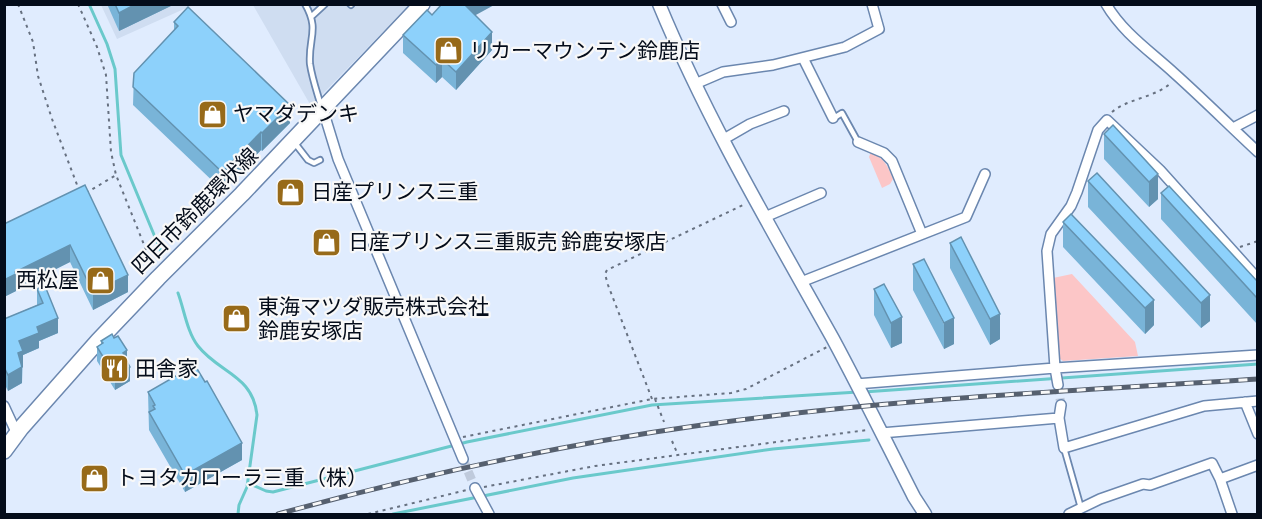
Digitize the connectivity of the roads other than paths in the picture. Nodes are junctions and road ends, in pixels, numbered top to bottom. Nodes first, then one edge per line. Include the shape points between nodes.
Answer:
1 (305, 4) edge
2 (325, 4) edge
3 (422, 4) edge
4 (659, 4) edge
5 (722, 4) edge
6 (1107, 4) edge
7 (876, 6) edge
8 (312, 16) junction
9 (731, 22) dead end
10 (803, 58) junction
11 (695, 84) junction
12 (323, 110) junction
13 (784, 111) dead end
14 (1257, 116) edge
15 (833, 118) joint
16 (1233, 128) junction
17 (724, 139) junction
18 (293, 141) junction
19 (858, 142) joint
20 (1257, 152) edge
21 (320, 160) dead end
22 (985, 174) dead end
23 (821, 193) dead end
24 (765, 217) junction
25 (922, 234) junction
26 (1257, 279) edge
27 (801, 282) junction
28 (1257, 355) edge
29 (1057, 377) junction
30 (859, 389) junction
31 (1257, 401) edge
32 (1245, 402) junction
33 (1060, 405) tunnel mouth
34 (4, 406) edge
35 (1059, 418) junction
36 (879, 429) junction
37 (16, 434) junction
38 (1257, 434) edge
39 (1064, 448) junction
40 (4, 451) edge
41 (463, 459) tunnel mouth
42 (1257, 465) edge
43 (1220, 479) junction
44 (478, 494) tunnel mouth
45 (1081, 508) junction
46 (489, 514) edge
47 (925, 514) edge
48 (1069, 514) edge
49 (1232, 514) edge

1 - 8 lane
2 - 8 lane
3 - 12 main road, 四日市鈴鹿環状線
4 - 11 street
5 - 9 street
6 - 16 street via 1128,33
7 - 10 street via 879,28 845,47
8 - 12 lane via 311,67
10 - 11 street via 723,72
10 - 15 street
11 - 17 street
12 - 18 main road, 四日市鈴鹿環状線
12 - 41 street via 338,159
13 - 17 street
14 - 16 street
15 - 19 lane via 842,113
16 - 20 street
17 - 24 street
18 - 21 lane via 308,160
18 - 37 main road, 四日市鈴鹿環状線 via 98,341
19 - 25 street via 884,153 892,161
22 - 25 street via 966,217
23 - 24 street
24 - 27 street
25 - 27 street
26 - 29 street via 1160,170 1107,120 1098,130 1077,192 1051,234 1047,251
27 - 30 street
28 - 29 street
29 - 30 street
30 - 36 street
31 - 32 street
32 - 38 street
32 - 39 street via 1204,406
33 - 35 street
34 - 37 street
35 - 36 street
35 - 39 street
36 - 47 street
37 - 40 main road, 四日市鈴鹿環状線
39 - 45 lane
42 - 43 street
43 - 45 street via 1212,463
43 - 49 street
44 - 46 street
45 - 48 street

